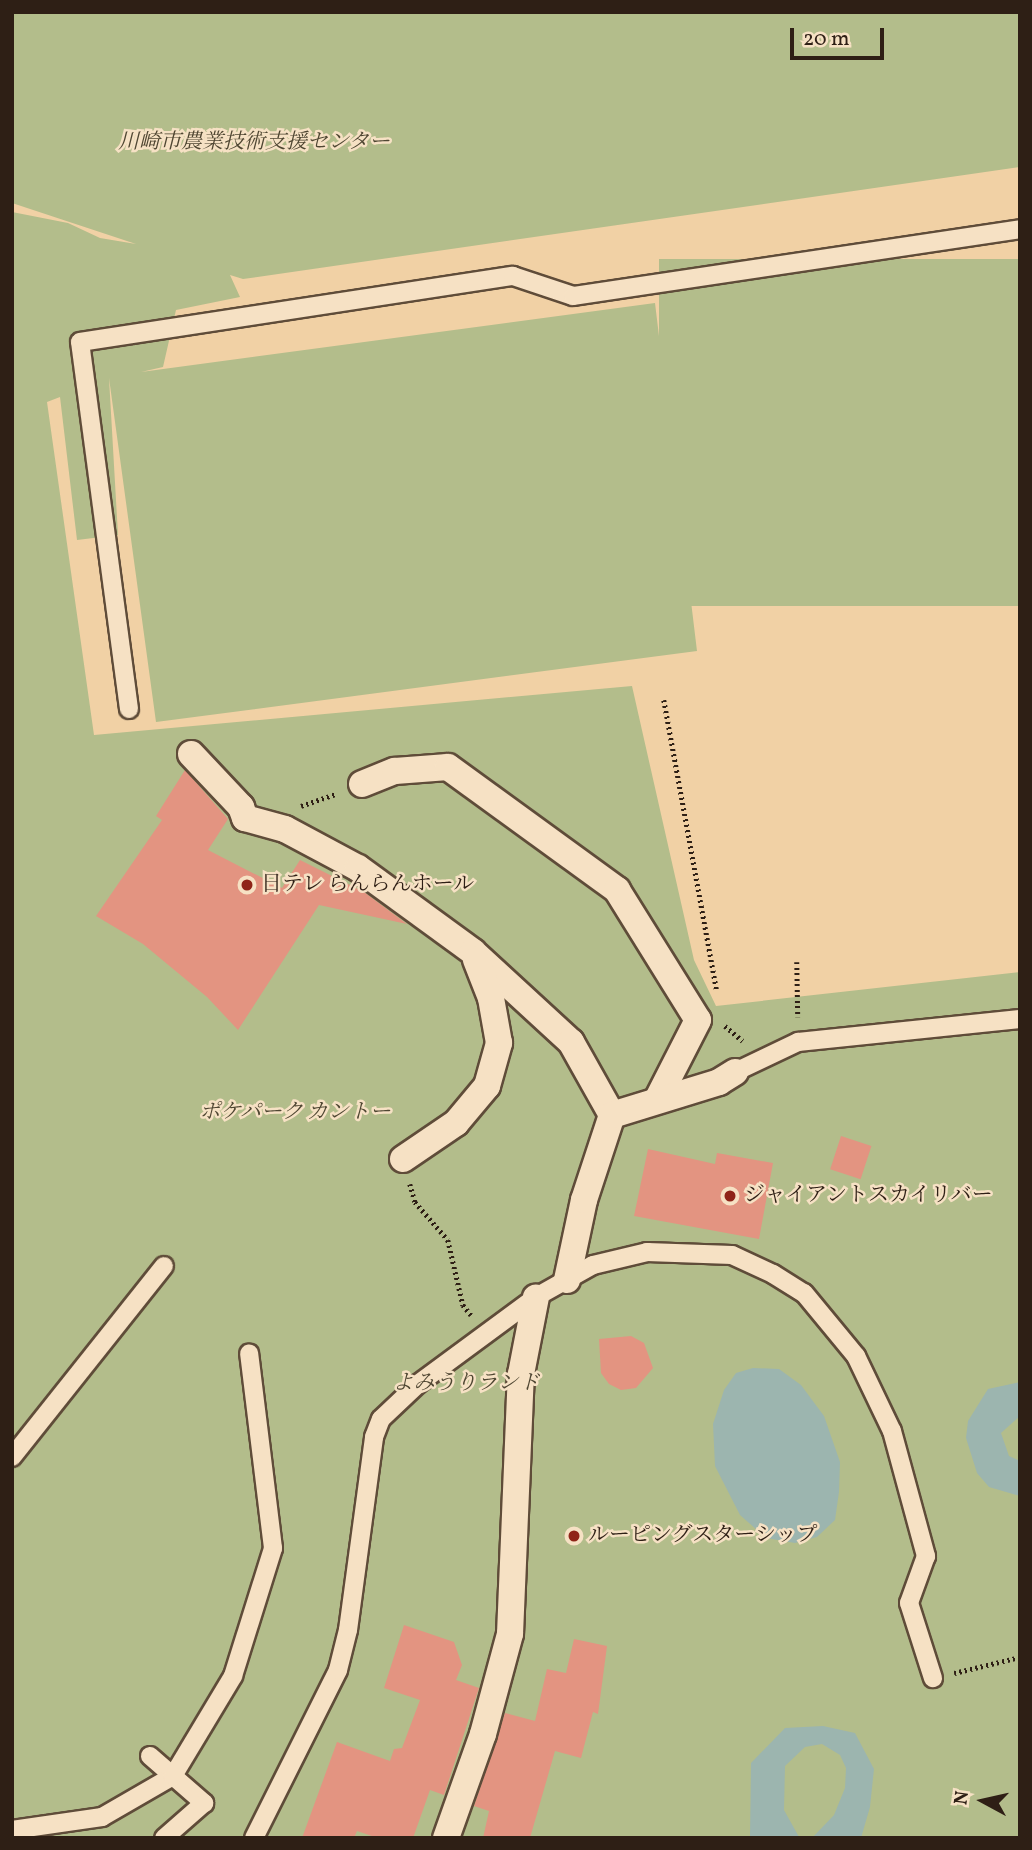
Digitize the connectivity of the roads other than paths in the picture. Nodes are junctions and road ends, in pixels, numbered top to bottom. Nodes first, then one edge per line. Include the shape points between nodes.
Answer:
1 (1020, 229) edge
2 (129, 709) dead end
3 (191, 754) dead end
4 (362, 784) road end
5 (473, 952) junction
6 (1020, 1019) edge
7 (735, 1072) joint
8 (658, 1098) junction
9 (612, 1115) junction
10 (403, 1159) road end
11 (164, 1266) dead end
12 (567, 1280) junction
13 (536, 1297) junction
14 (249, 1353) dead end
15 (12, 1457) edge
16 (933, 1678) road end
17 (150, 1756) dead end
18 (173, 1776) junction
19 (12, 1829) edge
20 (164, 1838) edge
21 (254, 1838) edge
22 (446, 1838) edge

1 - 2 lane via 573,296 513,276 80,342
3 - 5 street via 241,807 245,818 285,829 358,869
4 - 8 street via 395,771 448,767 617,890 698,1020
5 - 9 street via 571,1042
5 - 10 street via 491,998 499,1043 487,1086 456,1123
6 - 7 lane via 798,1042
7 - 8 street via 719,1082
8 - 9 street
9 - 12 street via 584,1200
11 - 15 lane
12 - 13 lane
12 - 16 lane via 593,1265 647,1252 732,1255 804,1293 856,1356 892,1431 926,1556 909,1603
13 - 21 lane via 418,1384 381,1419 374,1437 348,1630 338,1670
13 - 22 street via 521,1374 510,1634 483,1734
14 - 18 lane via 263,1435 273,1548 233,1676
17 - 18 lane
18 - 19 lane via 102,1817
18 - 20 lane via 204,1802

